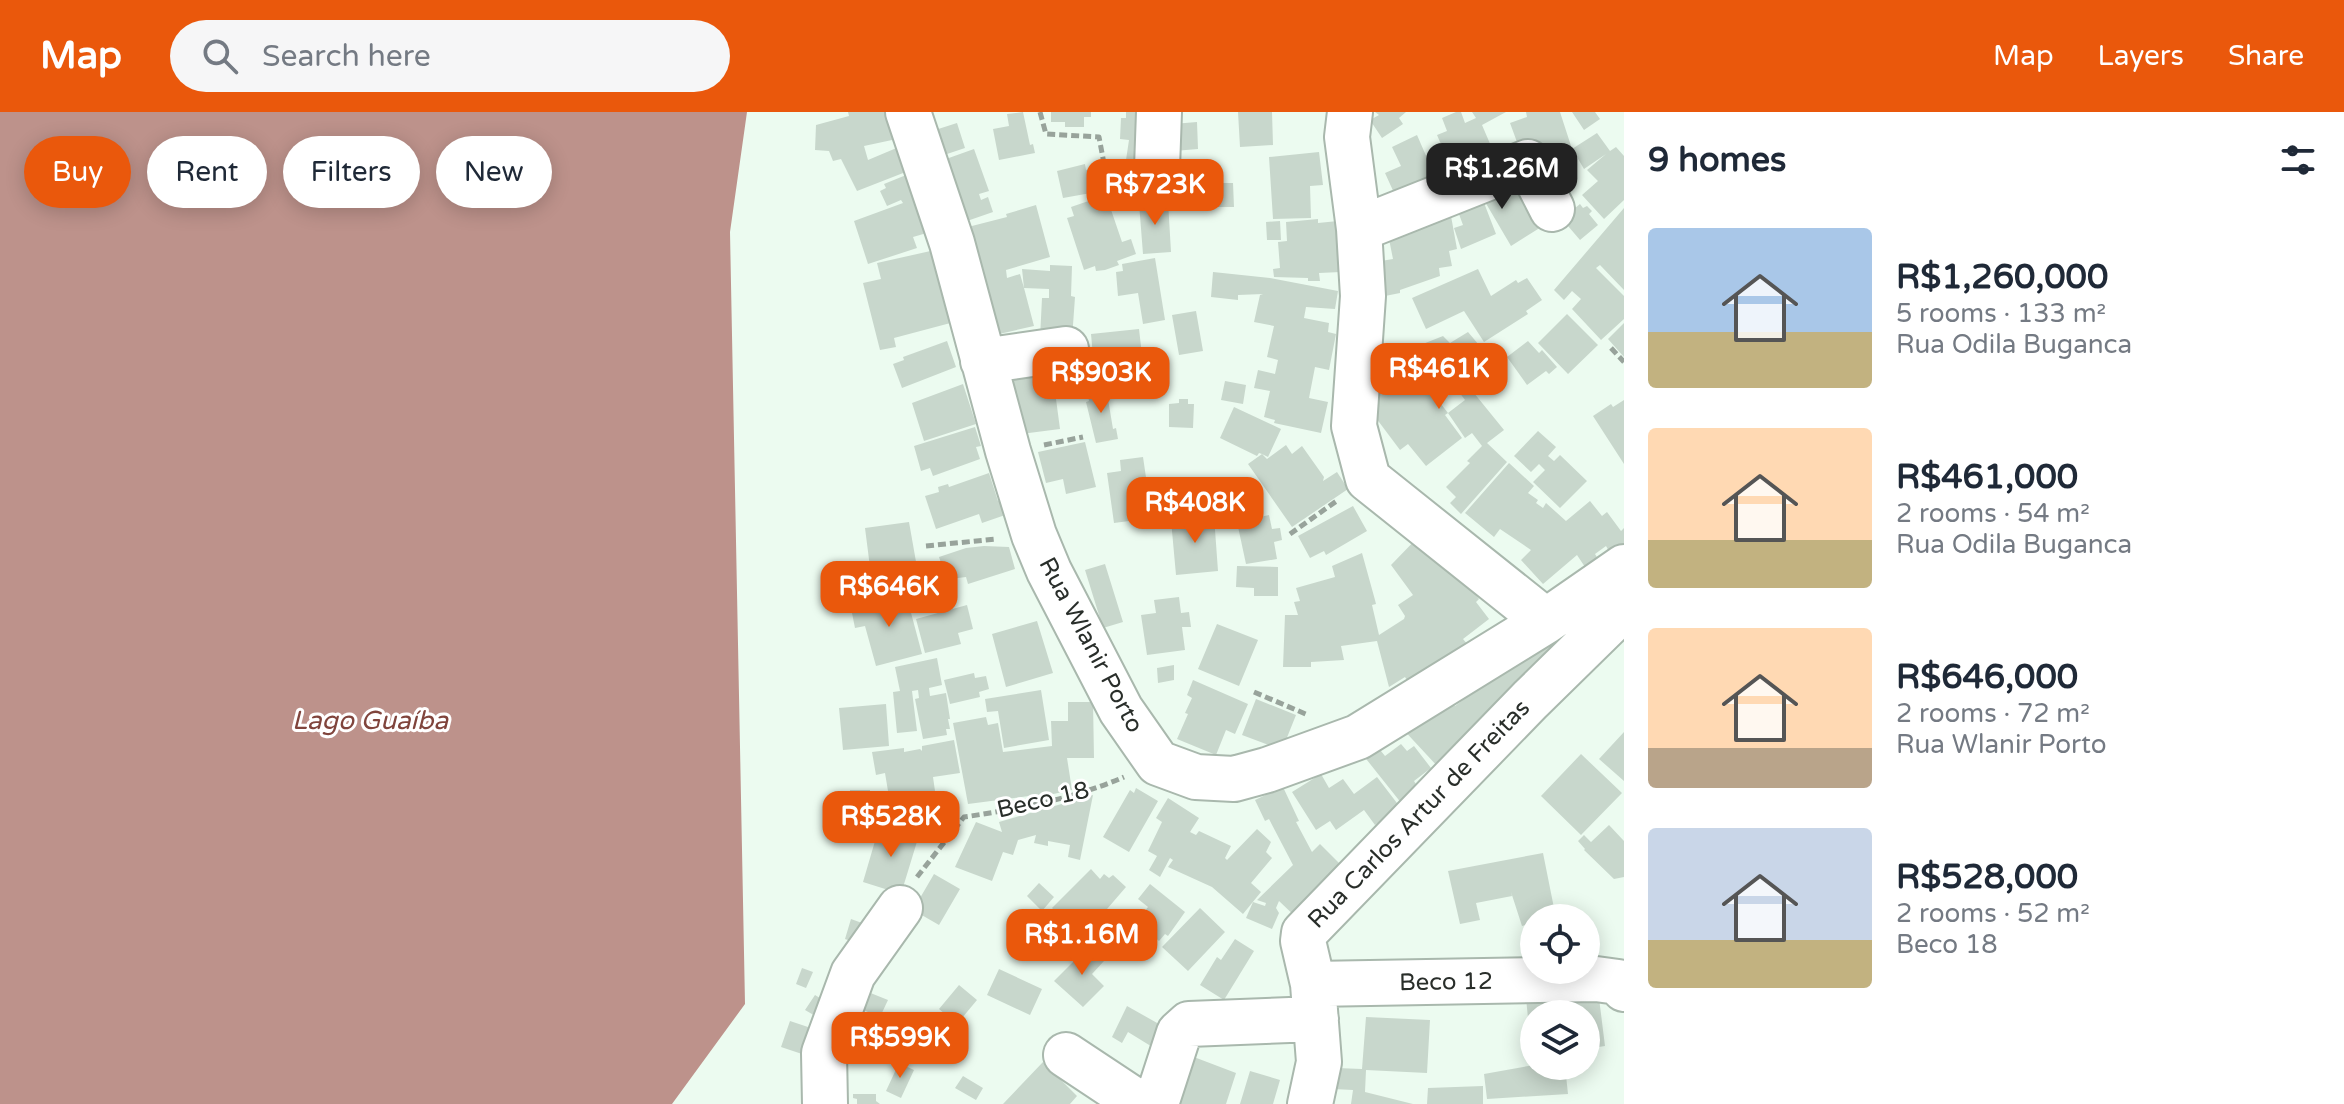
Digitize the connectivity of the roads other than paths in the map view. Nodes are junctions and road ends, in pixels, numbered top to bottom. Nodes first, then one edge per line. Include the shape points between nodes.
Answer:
1 (908, 112) edge
2 (1159, 112) edge
3 (1350, 112) edge
4 (1157, 168) road end
5 (1552, 209) dead end
6 (1359, 229) junction
7 (1066, 349) dead end
8 (983, 361) junction
9 (1624, 567) edge
10 (1624, 608) edge
11 (1546, 621) junction
12 (900, 908) road end
13 (1624, 989) edge
14 (1314, 1002) junction
15 (1066, 1055) dead end
16 (825, 1104) edge
17 (1140, 1104) edge
18 (1156, 1104) edge
19 (1310, 1104) edge

1 - 8 street, Rua Wlanir Porto via 952,243
2 - 4 street
3 - 6 street via 1347,137
5 - 6 street via 1528,162
6 - 11 street via 1363,296 1354,426 1368,479
7 - 8 street
8 - 11 street, Rua Wlanir Porto via 1049,571 1121,710 1158,763 1196,777 1234,779 1345,742
9 - 11 street
10 - 14 street, Rua Carlos Artur de Freitas via 1309,926 1303,941
12 - 16 street via 853,974 824,1053
13 - 14 street, Beco 12 via 1618,982 1596,979
14 - 18 street, Beco 12 via 1189,1024 1179,1033
14 - 19 street, Rua Carlos Artur de Freitas via 1319,1062
15 - 17 street

